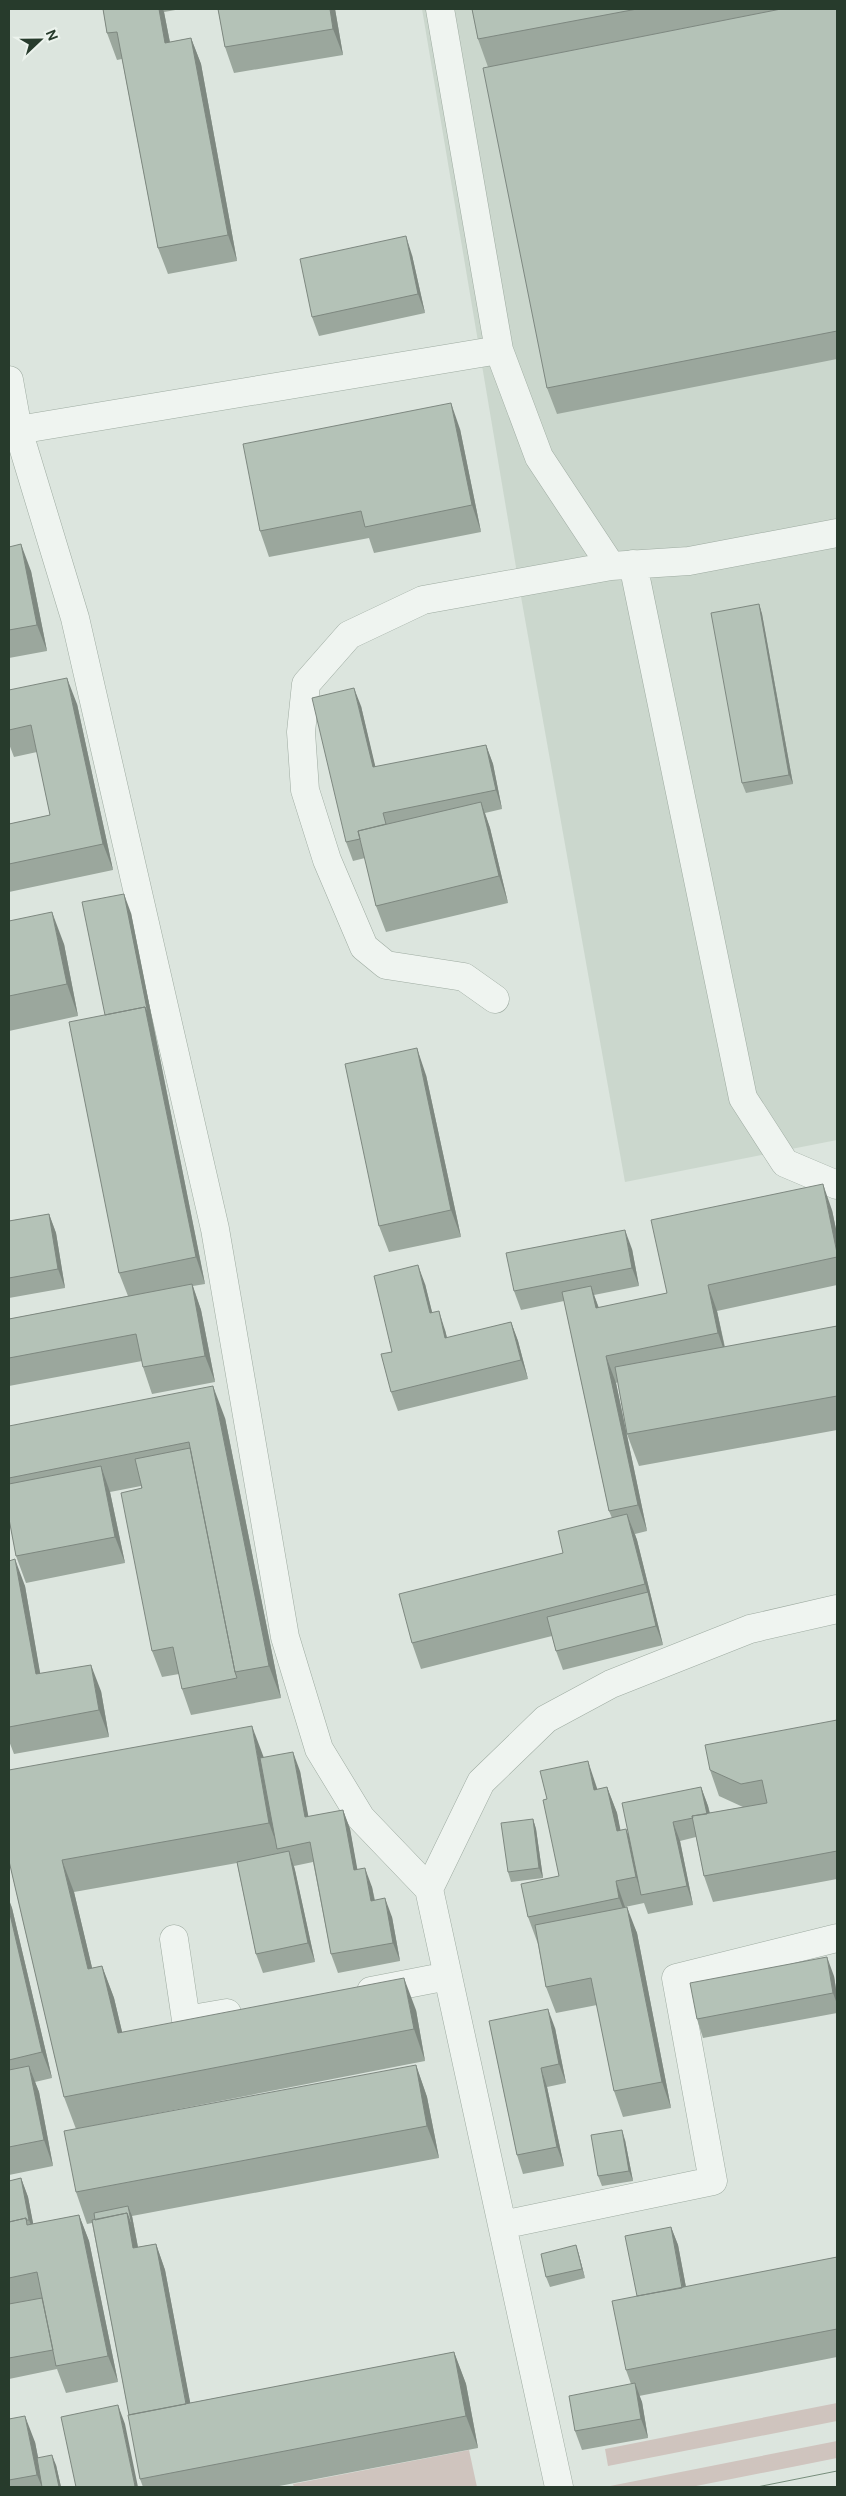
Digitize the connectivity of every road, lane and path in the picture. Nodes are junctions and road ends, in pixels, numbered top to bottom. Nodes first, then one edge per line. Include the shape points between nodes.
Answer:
1 (440, 9) edge
2 (499, 350) junction
3 (9, 380) edge
4 (18, 430) junction
5 (837, 533) edge
6 (622, 565) junction
7 (495, 999) dead end
8 (837, 1185) edge
9 (837, 1609) edge
10 (429, 1889) junction
11 (837, 1938) edge
12 (174, 1939) dead end
13 (448, 1976) junction
14 (350, 1994) edge
15 (253, 2009) edge
16 (502, 2225) junction
17 (559, 2487) edge

1 - 2 street
2 - 4 street
2 - 6 street via 539,457
3 - 4 street
4 - 10 street via 75,618 215,1229 285,1637 319,1749 361,1818
5 - 6 street via 689,561
6 - 7 street via 423,600 349,635 306,684 301,732 305,790 327,860 364,947 386,965 464,977
6 - 8 street via 743,1098 785,1163
9 - 10 street via 750,1629 610,1684 546,1719 481,1782
10 - 13 street
11 - 16 street via 676,1978 713,2181
12 - 15 street via 186,2020
13 - 14 street
13 - 16 street
16 - 17 street

